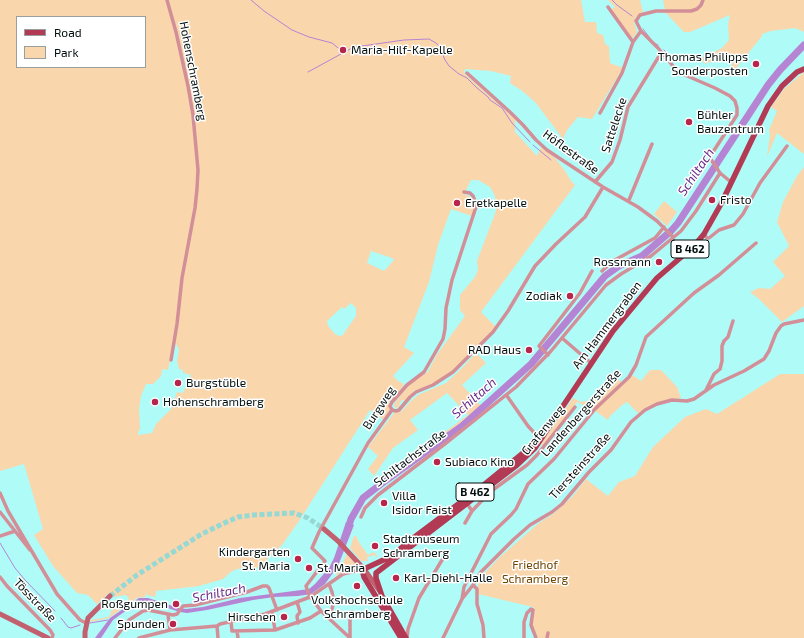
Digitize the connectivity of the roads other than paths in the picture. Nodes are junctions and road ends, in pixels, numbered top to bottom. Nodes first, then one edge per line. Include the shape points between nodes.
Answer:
1 (167, 0) edge
2 (703, 0) edge
3 (608, 7) dead end
4 (641, 32) junction
5 (633, 42) junction
6 (662, 53) junction
7 (804, 69) edge
8 (467, 73) dead end
9 (600, 113) dead end
10 (652, 144) dead end
11 (787, 146) dead end
12 (719, 171) junction
13 (595, 182) junction
14 (731, 182) junction
15 (603, 187) junction
16 (464, 192) dead end
17 (629, 200) junction
18 (665, 229) junction
19 (704, 234) junction
20 (672, 235) junction
21 (756, 243) dead end
22 (602, 270) dead end
23 (592, 271) dead end
24 (804, 320) edge
25 (733, 321) dead end
26 (562, 338) junction
27 (546, 354) junction
28 (171, 360) dead end
29 (591, 363) junction
30 (706, 390) junction
31 (507, 396) junction
32 (575, 407) dead end
33 (392, 410) junction
34 (540, 439) junction
35 (0, 494) edge
36 (466, 502) junction
37 (472, 511) junction
38 (0, 512) edge
39 (361, 517) dead end
40 (465, 523) dead end
41 (324, 529) tunnel mouth
42 (15, 531) junction
43 (0, 536) edge
44 (31, 550) junction
45 (442, 560) dead end
46 (364, 569) junction
47 (0, 577) edge
48 (3, 581) junction
49 (329, 584) junction
50 (473, 585) junction
51 (0, 586) edge
52 (110, 596) tunnel mouth
53 (310, 596) junction
54 (382, 596) junction
55 (462, 599) junction
56 (297, 602) junction
57 (276, 610) junction
58 (321, 611) junction
59 (272, 612) junction
60 (352, 612) dead end
61 (0, 614) edge
62 (168, 615) junction
63 (327, 616) junction
64 (231, 622) junction
65 (86, 623) junction
66 (298, 623) junction
67 (217, 626) junction
68 (170, 630) junction
69 (275, 630) junction
70 (237, 632) junction
71 (548, 633) dead end
72 (48, 638) edge
73 (52, 638) edge
74 (85, 638) edge
75 (115, 638) edge
76 (139, 638) edge
77 (218, 638) edge
78 (238, 638) edge
79 (350, 638) edge
80 (401, 638) edge
81 (406, 638) edge
82 (443, 638) edge
83 (484, 638) edge
84 (524, 638) edge
85 (536, 638) edge
86 (547, 638) edge

1 - 28 street, Hohenschramberg via 188,86 198,170 198,190
2 - 4 street via 701,6 691,11 656,11 640,15 636,21
3 - 5 street
4 - 5 street
4 - 6 street
5 - 9 street via 622,73
6 - 12 street via 678,72 719,90 735,101 737,115 710,158
6 - 13 street, Sattelecke via 628,107 612,162
7 - 14 main road, Am Hammergraben / B 462 via 782,86 768,106
8 - 13 street, Höflestraße via 512,113 536,140
10 - 17 street
11 - 19 street via 760,182 734,226 718,230 709,238
12 - 14 street
12 - 20 street, Schiltachstraße via 696,211 681,231 675,236
13 - 15 street, Höflestraße
14 - 19 main road, Am Hammergraben / B 462
15 - 17 street, Höflestraße
15 - 33 street via 585,217 535,266 508,311 487,338 453,372 416,392 399,410
16 - 33 street, Burgweg via 473,196 476,207 451,285 445,312 445,334 424,372 407,384 392,402
17 - 18 street, Höflestraße
18 - 20 street, Höflestraße
18 - 22 street via 655,238 613,261
19 - 29 main road, Am Hammergraben / B 462 via 661,274 613,331
20 - 26 street, Schiltachstraße via 665,246 606,285
21 - 55 street, Landenbergerstraße via 694,293 646,337 628,377 595,409 554,459 528,484 516,509 491,534 464,587
23 - 27 street via 580,293 539,346
24 - 30 street, Tiersteinstraße via 781,326 764,359
25 - 30 street, Tiersteinstraße via 722,346 720,369 714,374
26 - 27 street, Schiltachstraße
26 - 29 street
27 - 31 street, Schiltachstraße
29 - 34 main road, Am Hammergraben / B 462
30 - 50 street, Tiersteinstraße via 694,399 665,401 641,413 562,504 530,524 481,572
31 - 34 street
31 - 39 street, Schiltachstraße via 378,495 365,508
32 - 37 street, Grafenweg via 537,455 490,492
33 - 53 street, Burgweg via 368,443 319,532 312,548 324,563 306,587
34 - 36 main road, B 462
35 - 44 street
36 - 37 street
36 - 46 main road, B 462 via 413,538 392,556
36 - 54 main road, B 462 via 376,573
37 - 40 street, Grafenweg
38 - 42 street
41 - 46 main road
42 - 43 street
42 - 44 street
44 - 65 street via 57,594 80,620
45 - 81 street via 419,598
46 - 49 street via 343,574
46 - 54 main road
46 - 80 main road via 364,577
47 - 48 street, Tösstraße
48 - 51 street
48 - 73 street, Tösstraße via 50,630
49 - 53 street
49 - 63 street via 334,602
50 - 55 street, Tiersteinstraße
50 - 83 street via 477,588 477,604 484,625
52 - 65 main road
53 - 56 street
53 - 58 street
54 - 81 main road, B 462
55 - 82 street, Tiersteinstraße
56 - 57 street
56 - 66 street via 300,612 297,616
57 - 59 street
57 - 62 street via 271,592 265,586 183,606 177,614
58 - 63 street
58 - 66 street
59 - 64 street
59 - 69 street
60 - 79 street
61 - 72 main road
62 - 68 street
62 - 75 street via 143,611 129,620
63 - 79 street
64 - 67 street
64 - 70 street via 232,631
65 - 74 main road
66 - 69 street
67 - 68 street
67 - 77 street
68 - 76 street
69 - 70 street
70 - 78 street
71 - 86 street
84 - 85 street via 524,622 530,609 533,610 531,624

